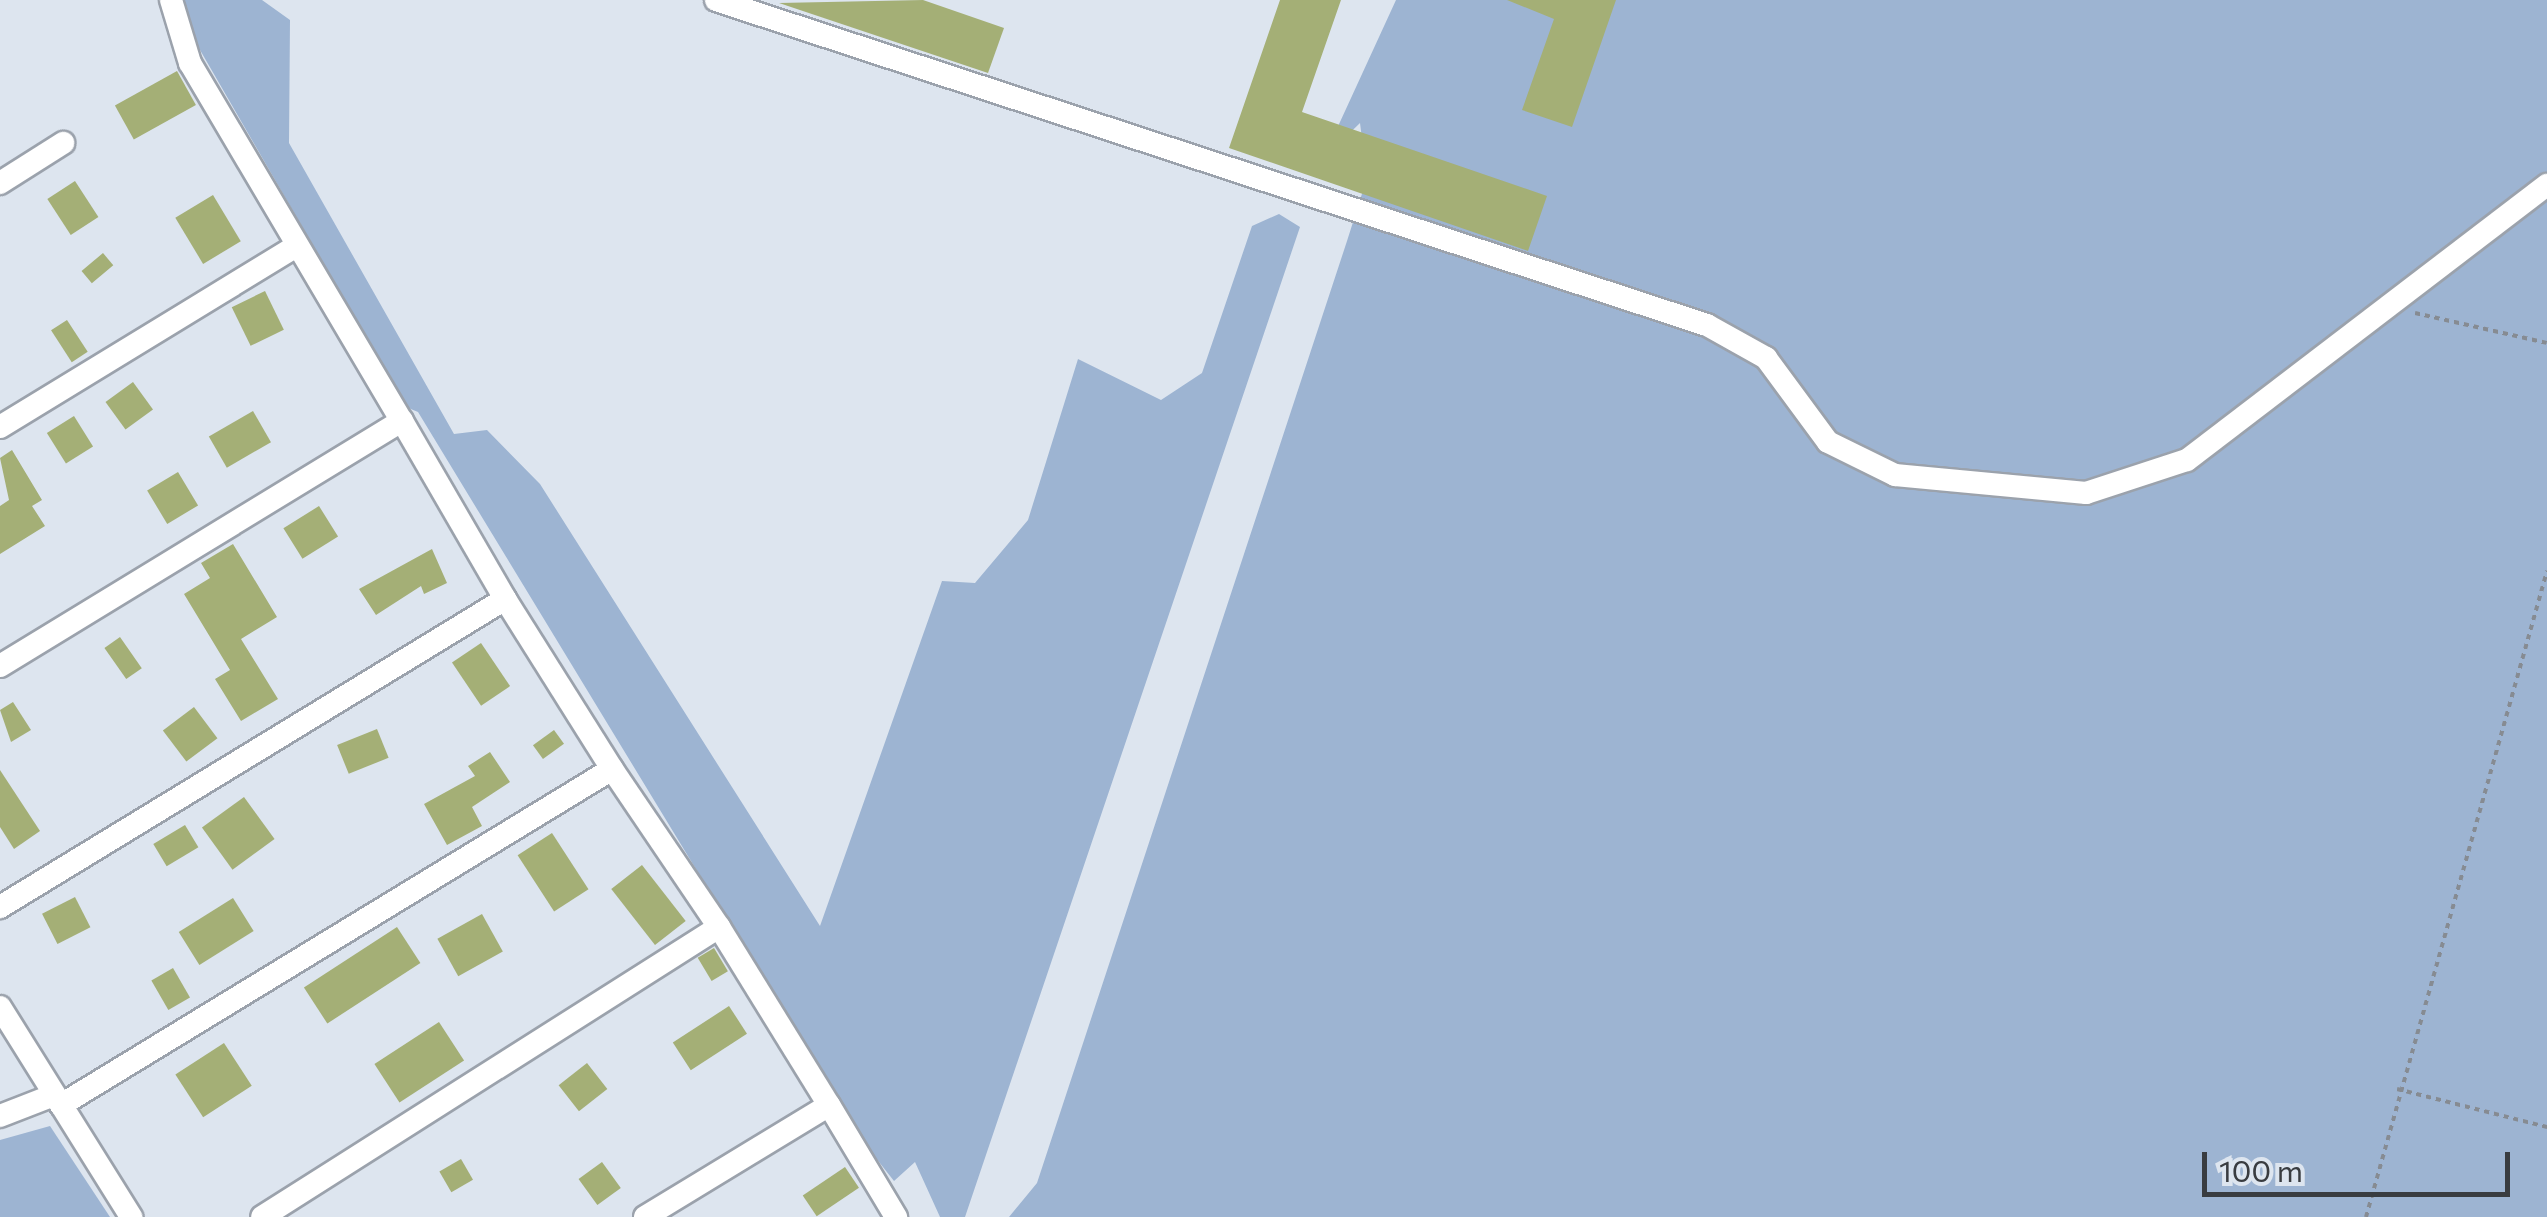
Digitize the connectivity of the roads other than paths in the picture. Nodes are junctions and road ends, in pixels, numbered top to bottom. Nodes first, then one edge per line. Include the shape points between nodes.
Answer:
1 (171, 0) edge
2 (716, 0) edge
3 (63, 143) dead end
4 (0, 183) edge
5 (2547, 184) edge
6 (296, 246) junction
7 (402, 421) junction
8 (0, 427) edge
9 (505, 599) junction
10 (0, 666) edge
11 (612, 769) junction
12 (0, 907) edge
13 (719, 927) junction
14 (0, 1007) edge
15 (58, 1100) junction
16 (829, 1105) junction
17 (0, 1116) edge
18 (131, 1217) edge
19 (262, 1217) edge
20 (645, 1217) edge
21 (896, 1217) edge

1 - 6 street via 190,63
2 - 5 street via 1707,325 1766,358 1828,442 1896,474 2086,492 2138,481 2188,460
3 - 4 street
6 - 7 street
6 - 8 street
7 - 9 street
7 - 10 street
9 - 11 street
9 - 12 street
11 - 13 street
11 - 15 street
13 - 16 street
13 - 19 street
14 - 15 street
15 - 17 street
15 - 18 street
16 - 20 street
16 - 21 street

